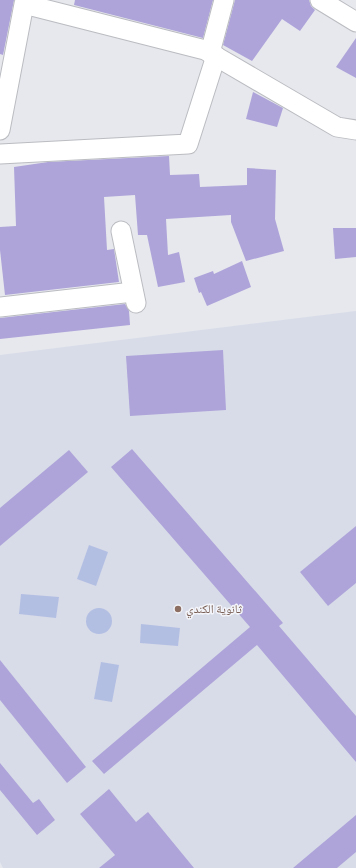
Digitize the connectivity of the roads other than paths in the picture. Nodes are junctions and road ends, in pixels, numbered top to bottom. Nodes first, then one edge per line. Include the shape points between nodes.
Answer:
1 (224, 0) edge
2 (320, 0) edge
3 (337, 5) edge
4 (356, 22) edge
5 (213, 55) junction
6 (0, 130) edge
7 (356, 130) edge
8 (0, 154) edge
9 (121, 231) dead end
10 (0, 307) edge

1 - 5 street
2 - 3 street
3 - 4 street
5 - 6 street via 205,50 24,4
5 - 7 street via 337,127
5 - 8 street via 188,144
9 - 10 street via 135,298

